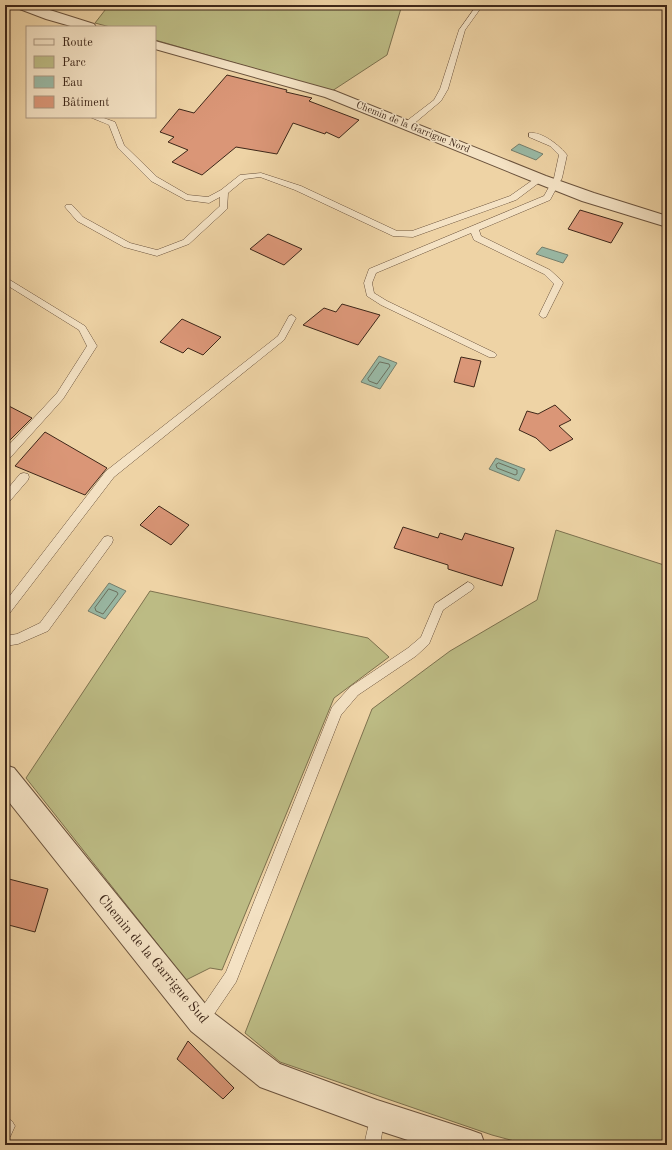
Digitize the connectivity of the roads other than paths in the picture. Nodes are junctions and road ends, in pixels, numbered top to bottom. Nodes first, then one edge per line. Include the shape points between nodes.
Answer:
1 (480, 5) edge
2 (18, 7) edge
3 (86, 26) edge
4 (156, 45) edge
5 (97, 118) edge
6 (407, 125) junction
7 (532, 135) dead end
8 (540, 179) junction
9 (556, 185) junction
10 (224, 192) junction
11 (69, 207) dead end
12 (667, 222) edge
13 (474, 228) junction
14 (5, 280) edge
15 (543, 315) dead end
16 (292, 318) dead end
17 (492, 355) dead end
18 (5, 456) edge
19 (24, 477) dead end
20 (5, 498) edge
21 (108, 540) dead end
22 (468, 586) dead end
23 (5, 611) edge
24 (5, 641) edge
25 (5, 777) edge
26 (201, 1021) junction
27 (377, 1114) junction
28 (372, 1145) edge
29 (470, 1145) edge

1 - 6 lane via 462,30 444,89 437,101
2 - 3 street
4 - 6 street, Chemin de la Garrigue Nord via 330,94
5 - 10 lane via 112,124 121,146 160,183 186,197 209,200
6 - 8 street, Chemin de la Garrigue Nord
7 - 9 lane via 553,144 563,155 560,177
8 - 9 street, Chemin de la Garrigue Nord
8 - 10 lane via 513,198 413,234 396,234 298,188 261,175 243,177
9 - 12 street, Chemin de la Garrigue Nord
9 - 13 lane via 546,198
10 - 11 lane via 224,207 186,242 157,253 127,245 80,219
13 - 15 lane via 477,238 546,272 558,283
13 - 17 lane via 372,271 368,283 370,294 384,303
14 - 18 lane via 82,328 92,346 60,396
16 - 23 lane via 281,338 110,474
19 - 20 lane
21 - 24 lane via 44,627
22 - 26 lane via 439,607 426,640 354,691 336,710 231,977
25 - 26 street, Chemin de la Garrigue Sud
26 - 27 street, Chemin de la Garrigue Sud via 271,1076
27 - 28 lane
27 - 29 street, Chemin de la Garrigue Sud

